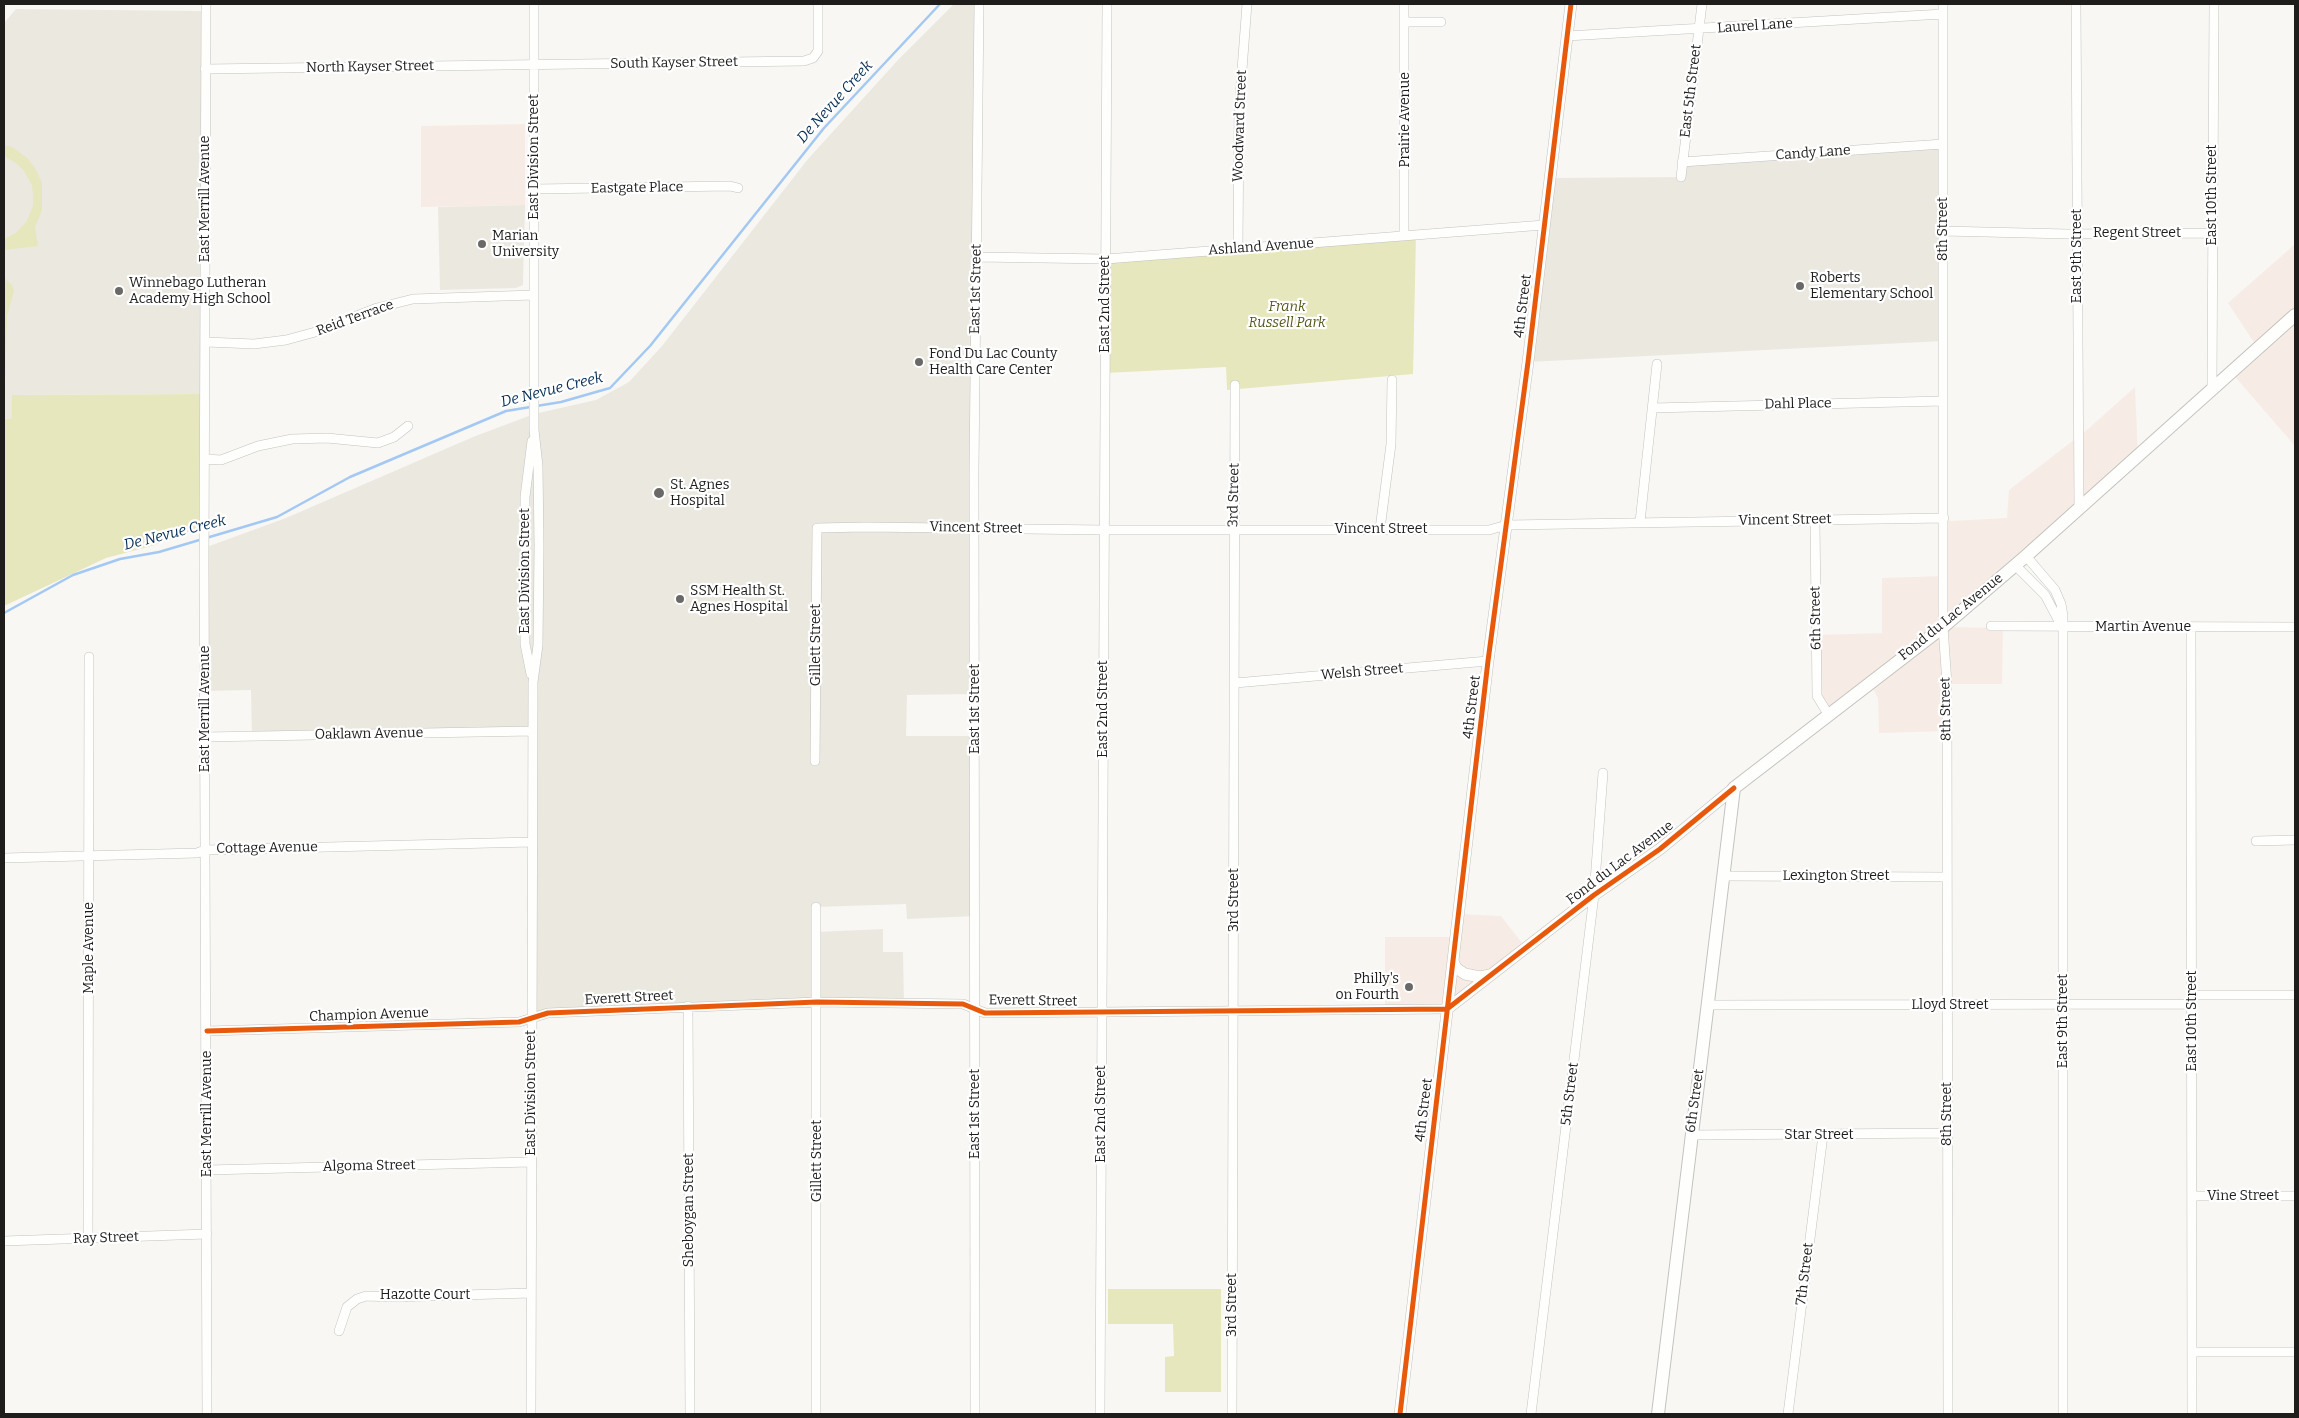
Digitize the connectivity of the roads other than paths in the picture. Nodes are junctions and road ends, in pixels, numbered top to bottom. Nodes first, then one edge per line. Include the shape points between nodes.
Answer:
1 (206, 4) edge
2 (534, 4) edge
3 (818, 4) edge
4 (979, 4) edge
5 (1107, 4) edge
6 (1247, 4) edge
7 (1404, 4) edge
8 (1571, 4) edge
9 (1702, 4) edge
10 (1943, 4) edge
11 (2076, 4) edge
12 (2214, 4) edge
13 (1943, 14) junction
14 (1404, 22) junction
15 (1441, 22) dead end
16 (1699, 30) junction
17 (1567, 36) junction
18 (534, 65) junction
19 (205, 69) junction
20 (1943, 144) junction
21 (1682, 162) junction
22 (1681, 177) dead end
23 (738, 188) dead end
24 (534, 190) junction
25 (1544, 224) junction
26 (1943, 231) junction
27 (2211, 233) junction
28 (2077, 234) junction
29 (1404, 236) junction
30 (1238, 249) junction
31 (977, 257) junction
32 (1106, 259) junction
33 (534, 295) junction
34 (2295, 315) edge
35 (206, 342) junction
36 (1657, 364) dead end
37 (1392, 380) dead end
38 (1235, 385) dead end
39 (2212, 387) junction
40 (1943, 401) junction
41 (1652, 408) junction
42 (408, 426) dead end
43 (534, 430) junction
44 (205, 459) junction
45 (2079, 508) junction
46 (1944, 518) junction
47 (1815, 519) junction
48 (1640, 522) junction
49 (1507, 525) junction
50 (975, 527) junction
51 (817, 528) joint
52 (1234, 529) junction
53 (1380, 529) junction
54 (1105, 530) junction
55 (2026, 556) junction
56 (2015, 565) junction
57 (1991, 626) dead end
58 (1943, 627) junction
59 (2062, 627) junction
60 (2191, 627) junction
61 (2295, 627) edge
62 (89, 657) dead end
63 (1488, 661) junction
64 (533, 682) junction
65 (1236, 682) junction
66 (1828, 714) junction
67 (533, 731) junction
68 (205, 738) junction
69 (815, 761) dead end
70 (1603, 773) dead end
71 (1734, 788) junction
72 (2295, 840) edge
73 (2256, 841) dead end
74 (532, 842) junction
75 (205, 850) junction
76 (89, 856) junction
77 (4, 858) edge
78 (1725, 876) junction
79 (1947, 877) junction
80 (1594, 895) junction
81 (816, 908) dead end
82 (1453, 961) junction
83 (1494, 973) junction
84 (2295, 994) edge
85 (2192, 999) junction
86 (817, 1002) junction
87 (1708, 1005) junction
88 (1947, 1005) junction
89 (2063, 1005) junction
90 (688, 1006) junction
91 (975, 1008) junction
92 (1447, 1009) junction
93 (1234, 1011) junction
94 (1102, 1013) junction
95 (531, 1019) junction
96 (207, 1031) junction
97 (1947, 1133) junction
98 (1691, 1135) junction
99 (1822, 1135) junction
100 (531, 1162) junction
101 (207, 1170) junction
102 (2192, 1196) junction
103 (2295, 1196) edge
104 (207, 1234) junction
105 (88, 1238) junction
106 (4, 1241) edge
107 (531, 1293) junction
108 (339, 1331) dead end
109 (2192, 1352) junction
110 (2295, 1352) edge
111 (207, 1414) edge
112 (531, 1414) edge
113 (690, 1414) edge
114 (816, 1414) edge
115 (975, 1414) edge
116 (1100, 1414) edge
117 (1232, 1414) edge
118 (1400, 1414) edge
119 (1531, 1414) edge
120 (1658, 1414) edge
121 (1788, 1414) edge
122 (1948, 1414) edge
123 (2063, 1414) edge
124 (2192, 1414) edge

1 - 19 street, East Merrill Avenue
2 - 18 street, East Division Street
3 - 18 street, South Kayser Street via 818,52 813,58
4 - 31 street, East 1st Street
5 - 32 street, East 2nd Street
6 - 30 street, Woodward Street via 1239,109
7 - 14 street, Prairie Avenue
8 - 17 street, 4th Street
9 - 16 street, East 5th Street
10 - 13 street, 8th Street
11 - 28 street, East 9th Street
12 - 27 street, East 10th Street
13 - 16 street, Laurel Lane
13 - 20 street, 8th Street
14 - 15 street
14 - 29 street, Prairie Avenue
16 - 17 street, Laurel Lane
16 - 21 street, East 5th Street
17 - 25 street, 4th Street
18 - 19 street, North Kayser Street
18 - 24 street, East Division Street
19 - 35 street, East Merrill Avenue
20 - 21 street, Candy Lane
20 - 26 street, 8th Street
21 - 22 street, East 5th Street
23 - 24 street, Eastgate Place
24 - 33 street, East Division Street
25 - 29 street, Ashland Avenue
25 - 49 street, 4th Street
26 - 28 street, Regent Street
26 - 40 street, 8th Street
27 - 28 street, Regent Street
27 - 39 street, East 10th Street
28 - 45 street, East 9th Street
29 - 30 street, Ashland Avenue
30 - 32 street, Ashland Avenue
31 - 32 street, Ashland Avenue
31 - 50 street, East 1st Street
32 - 54 street, East 2nd Street
33 - 35 street, Reid Terrace via 413,299 286,340 254,344
33 - 43 street, East Division Street
34 - 39 main road, Fond du Lac Avenue
35 - 44 street, East Merrill Avenue
36 - 41 street
37 - 53 street via 1391,444
38 - 52 street, 3rd Street
39 - 45 main road, Fond du Lac Avenue
40 - 41 street, Dahl Place
40 - 46 street, 8th Street
41 - 48 street
42 - 44 street via 394,437 378,443 327,438 292,439 251,448 221,460
43 - 64 street, East Division Street via 539,547 538,645
43 - 64 street, East Division Street via 525,507 526,644
44 - 68 street, East Merrill Avenue
45 - 55 main road, Fond du Lac Avenue
46 - 47 street, Vincent Street
46 - 58 street, 8th Street
47 - 48 street, Vincent Street
47 - 66 street, 6th Street via 1817,696
48 - 49 street, Vincent Street
49 - 53 street, Vincent Street via 1489,530
49 - 63 street, 4th Street
50 - 51 street, Vincent Street
50 - 54 street, Vincent Street
50 - 91 street, East 1st Street
51 - 69 street, Gillett Street
52 - 53 street, Vincent Street
52 - 54 street, Vincent Street
52 - 65 street, 3rd Street
54 - 94 street, East 2nd Street
55 - 56 main road, Fond du Lac Avenue
55 - 59 street, East 9th Street via 2057,593 2062,606
56 - 58 main road, Fond du Lac Avenue
56 - 59 street, East 9th Street via 2045,595
57 - 59 street, Martin Avenue
58 - 66 main road, Fond du Lac Avenue
58 - 79 street, 8th Street via 1947,684
59 - 60 street, Martin Avenue
59 - 89 street, East 9th Street
60 - 61 street, Martin Avenue
60 - 85 street, East 10th Street
62 - 76 street, Maple Avenue
63 - 65 street, Welsh Street
63 - 82 street, 4th Street
64 - 67 street, East Division Street
65 - 93 street, 3rd Street
66 - 71 main road, Fond du Lac Avenue
67 - 68 street, Oaklawn Avenue
67 - 74 street, East Division Street
68 - 75 street, East Merrill Avenue
70 - 80 street, 5th Street
71 - 78 main road, 6th Street
71 - 80 street, Fond du Lac Avenue via 1660,849
72 - 73 street
74 - 75 street, Cottage Avenue
74 - 95 street, East Division Street
75 - 76 street, Cottage Avenue via 197,853
75 - 96 street, East Merrill Avenue
76 - 77 street, Cottage Avenue
76 - 105 street, Maple Avenue
78 - 79 street, Lexington Street
78 - 87 main road, 6th Street
79 - 88 street, 8th Street
80 - 83 street, Fond du Lac Avenue
80 - 119 street, 5th Street
81 - 86 street, Gillett Street
82 - 83 street via 1460,972 1469,976 1485,977
82 - 92 street, 4th Street
83 - 92 street, Fond du Lac Avenue
84 - 85 street, Lloyd Street
85 - 89 street, Lloyd Street
85 - 102 street, East 10th Street
86 - 90 street, Everett Street
86 - 91 street, Everett Street via 963,1004
86 - 114 street, Gillett Street
87 - 88 street, Lloyd Street
87 - 98 main road, 6th Street
88 - 89 street, Lloyd Street
88 - 97 street, 8th Street
89 - 123 street, East 9th Street
90 - 95 street, Everett Street via 548,1013
90 - 113 street, Sheboygan Street
91 - 94 street, Everett Street via 985,1013
91 - 115 street, East 1st Street
92 - 93 street, Everett Street
92 - 118 street, 4th Street
93 - 94 street, Everett Street
93 - 117 street, 3rd Street
94 - 116 street, East 2nd Street
95 - 96 street, Champion Avenue via 519,1022
95 - 100 street, East Division Street
96 - 101 street, East Merrill Avenue
97 - 99 street, Star Street
97 - 122 street, 8th Street
98 - 99 street, Star Street
98 - 120 main road, 6th Street
99 - 121 street, 7th Street
100 - 101 street, Algoma Street
100 - 107 street, East Division Street
101 - 104 street, East Merrill Avenue
102 - 103 street, Vine Street
102 - 109 street, East 10th Street
104 - 105 street, Ray Street
104 - 111 street, East Merrill Avenue
105 - 106 street, Ray Street
107 - 108 street, Hazotte Court via 366,1296 347,1307
107 - 112 street, East Division Street
109 - 110 street
109 - 124 street, East 10th Street

